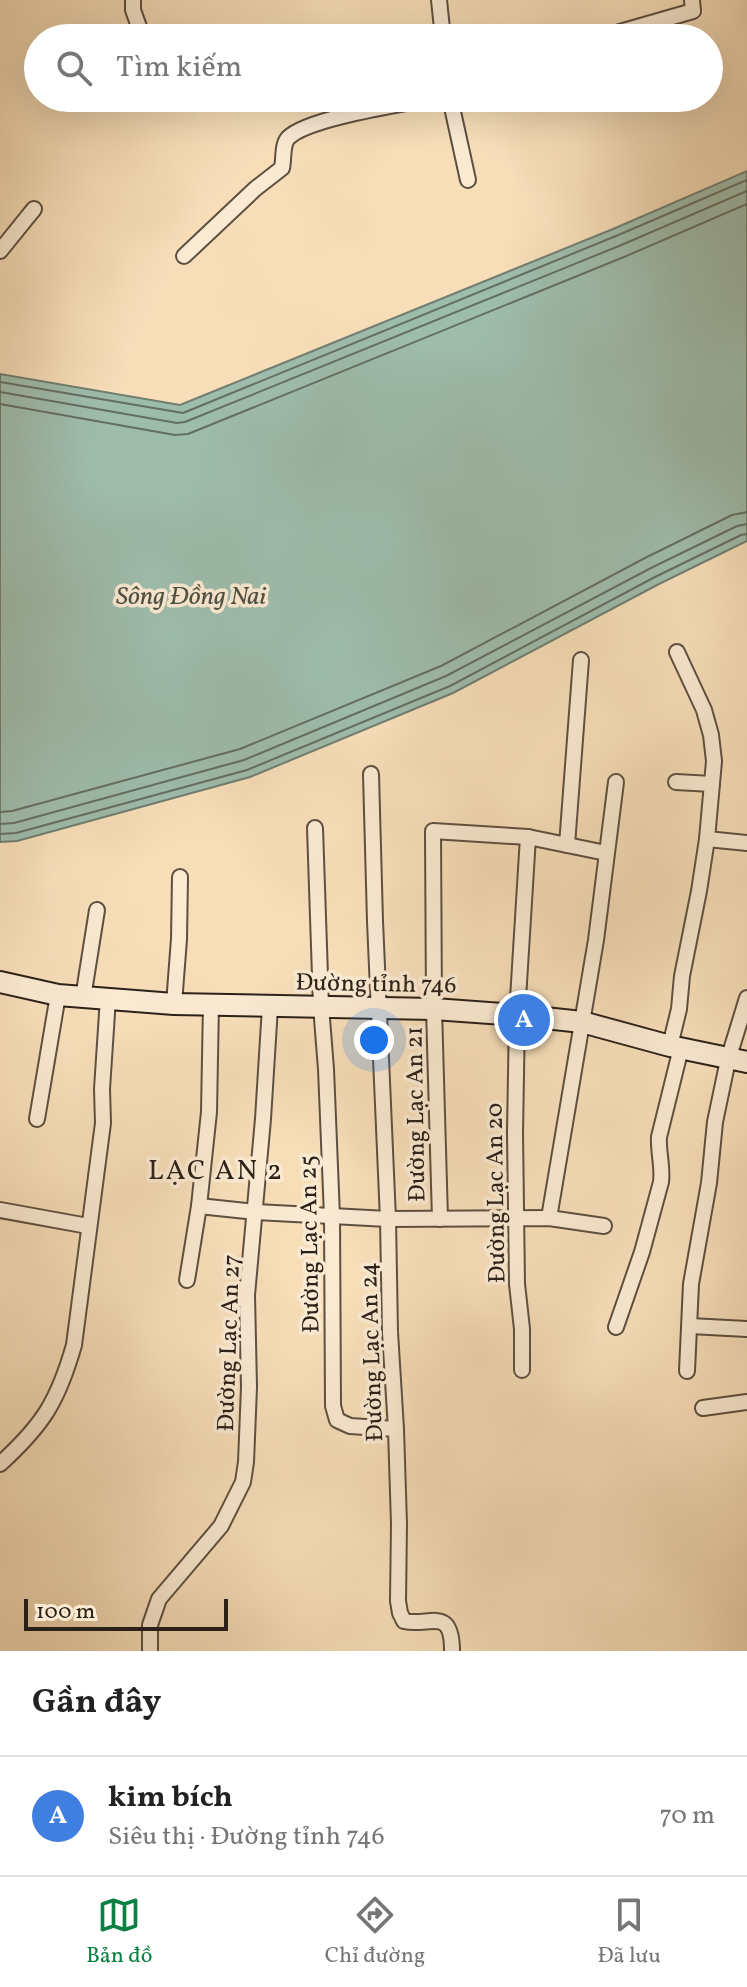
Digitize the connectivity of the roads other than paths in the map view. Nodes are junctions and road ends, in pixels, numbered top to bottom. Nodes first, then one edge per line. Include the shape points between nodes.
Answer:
1 (133, 0) edge
2 (439, 0) edge
3 (692, 0) edge
4 (138, 24) edge
5 (442, 24) edge
6 (648, 24) edge
7 (365, 112) edge
8 (453, 112) edge
9 (468, 180) dead end
10 (34, 209) dead end
11 (0, 251) edge
12 (184, 256) dead end
13 (677, 652) dead end
14 (581, 660) dead end
15 (371, 774) dead end
16 (616, 782) dead end
17 (676, 782) dead end
18 (712, 784) junction
19 (315, 828) dead end
20 (528, 837) junction
21 (707, 839) junction
22 (747, 843) edge
23 (567, 845) junction
24 (606, 853) junction
25 (180, 877) dead end
26 (97, 910) dead end
27 (0, 982) edge
28 (58, 995) junction
29 (83, 998) junction
30 (108, 998) junction
31 (747, 998) edge
32 (174, 1004) junction
33 (211, 1004) junction
34 (321, 1006) junction
35 (270, 1007) junction
36 (378, 1008) junction
37 (434, 1009) junction
38 (517, 1015) junction
39 (582, 1022) junction
40 (675, 1047) junction
41 (738, 1061) edge
42 (37, 1119) dead end
43 (199, 1206) junction
44 (0, 1210) edge
45 (256, 1212) junction
46 (332, 1216) junction
47 (549, 1218) junction
48 (388, 1219) junction
49 (440, 1219) junction
50 (516, 1219) junction
51 (88, 1226) junction
52 (604, 1226) dead end
53 (187, 1280) dead end
54 (690, 1326) junction
55 (616, 1327) dead end
56 (747, 1329) edge
57 (522, 1370) dead end
58 (687, 1371) dead end
59 (747, 1402) edge
60 (703, 1408) dead end
61 (396, 1429) junction
62 (0, 1464) edge
63 (150, 1651) edge
64 (452, 1651) edge

1 - 4 street
2 - 5 street
3 - 6 street via 693,11
7 - 12 street via 325,121 288,138 282,168
8 - 9 street
10 - 11 street
13 - 18 street via 711,735
14 - 23 street
15 - 36 street, Đường Lạc An 24
16 - 24 street
17 - 18 street
18 - 21 street
19 - 34 street, Đường Lạc An 25
20 - 23 street
20 - 37 street, Đường Lạc An 21 via 433,831
20 - 38 street, Đường Lạc An 20
21 - 22 street
21 - 40 street
23 - 24 street
24 - 39 street
25 - 32 street
26 - 29 street
27 - 28 main road, Đường tỉnh 746
28 - 29 main road, Đường tỉnh 746
28 - 42 street
29 - 30 main road, Đường tỉnh 746
30 - 32 main road, Đường tỉnh 746
30 - 51 street via 103,1123
31 - 41 street
32 - 33 main road, Đường tỉnh 746
33 - 35 main road, Đường tỉnh 746
33 - 43 street via 209,1112
34 - 35 main road, Đường tỉnh 746
34 - 36 main road, Đường tỉnh 746
34 - 46 street, Đường Lạc An 25
35 - 45 street, Đường Lạc An 27
36 - 37 main road, Đường tỉnh 746
36 - 48 street, Đường Lạc An 24
37 - 38 main road, Đường tỉnh 746
37 - 49 street, Đường Lạc An 21
38 - 39 main road, Đường tỉnh 746
38 - 50 street, Đường Lạc An 20
39 - 40 main road, Đường tỉnh 746
39 - 47 street
40 - 41 main road, Đường tỉnh 746
40 - 55 street via 659,1137 661,1182
41 - 54 street via 715,1122 691,1284
43 - 45 street
43 - 53 street
44 - 51 street
45 - 46 street
45 - 63 street, Đường Lạc An 27 via 247,1295 243,1482 221,1526 159,1599 150,1625
46 - 48 street
46 - 61 street, Đường Lạc An 25 via 337,1420
47 - 50 street
47 - 52 street
48 - 49 street
48 - 61 street, Đường Lạc An 24
49 - 50 street
50 - 57 street, Đường Lạc An 20
51 - 62 street via 66,1374 43,1418
54 - 56 street
54 - 58 street
59 - 60 street
61 - 64 street, Đường Lạc An 24 via 400,1613 404,1621 414,1623 439,1620 447,1626

